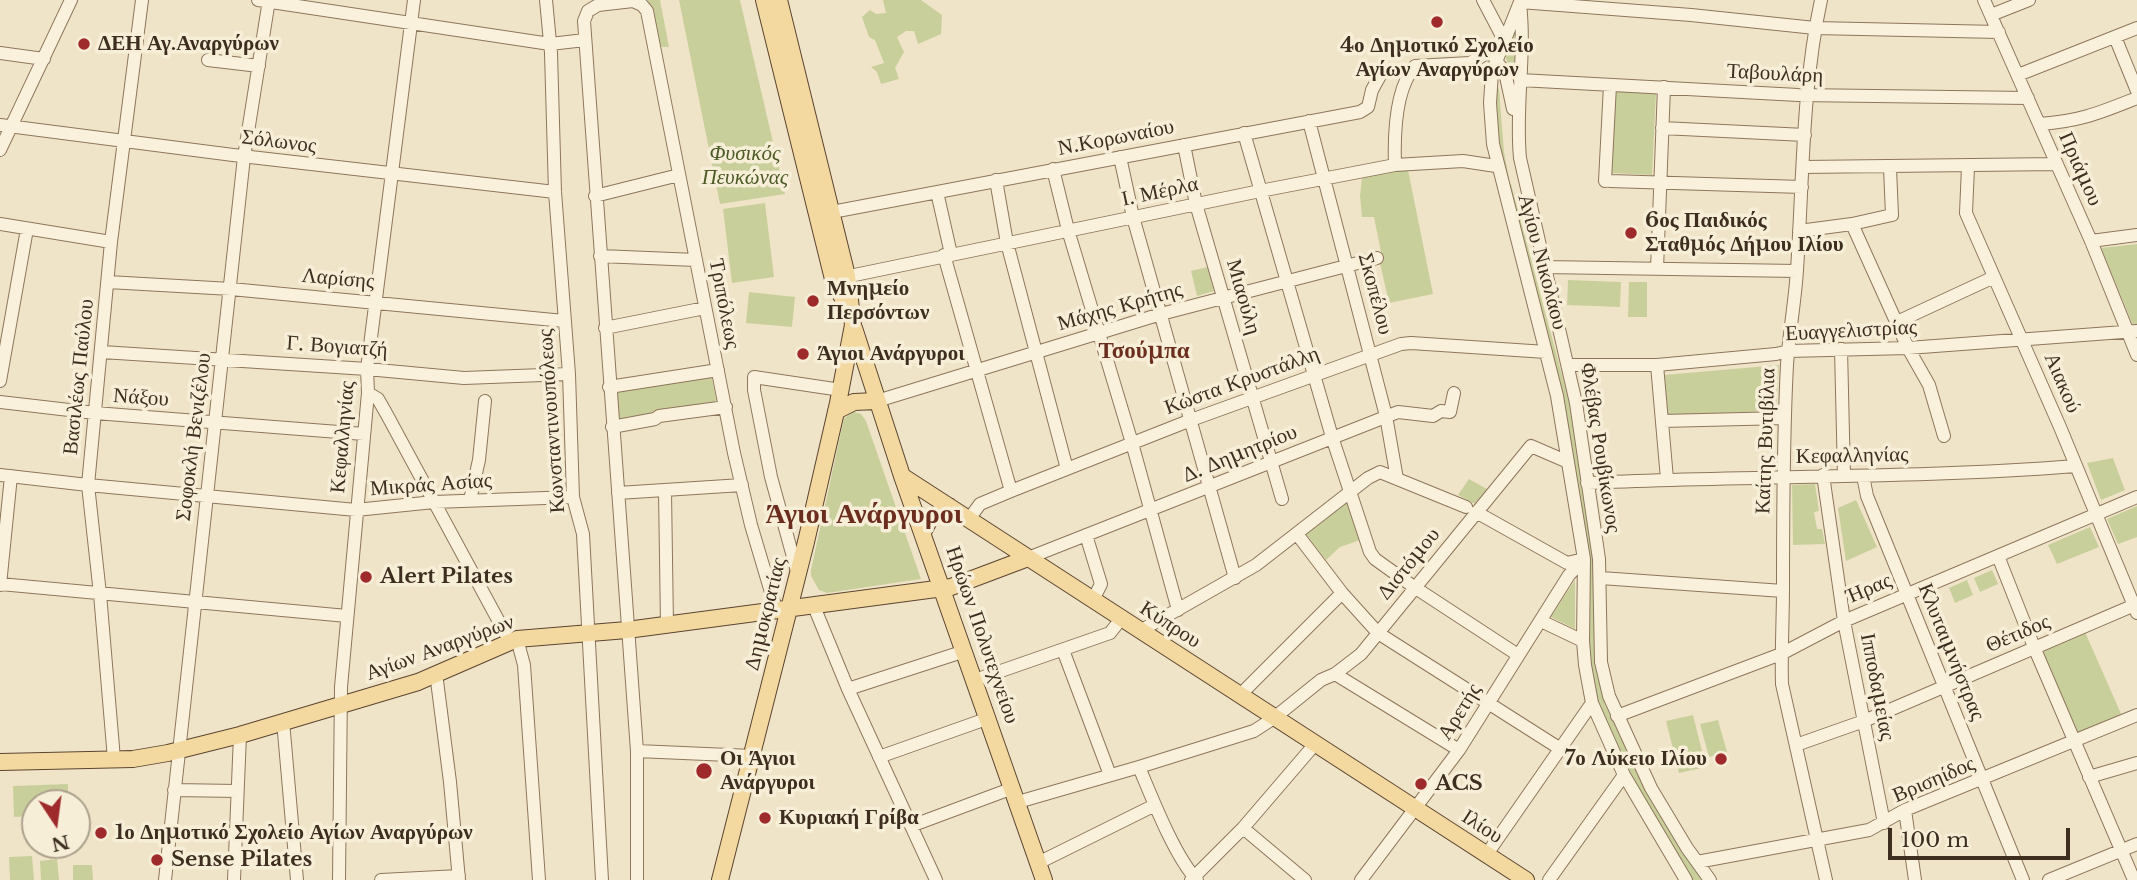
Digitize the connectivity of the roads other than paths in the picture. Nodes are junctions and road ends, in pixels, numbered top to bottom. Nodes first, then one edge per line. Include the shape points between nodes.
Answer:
1 (71, 0) edge
2 (142, 0) edge
3 (414, 0) edge
4 (546, 0) edge
5 (764, 0) edge
6 (779, 0) edge
7 (1483, 0) edge
8 (1693, 0) edge
9 (1821, 0) edge
10 (1984, 0) edge
11 (2029, 0) edge
12 (265, 1) edge
13 (1520, 1) edge
14 (1691, 15) junction
15 (1991, 15) junction
16 (411, 23) junction
17 (1815, 28) junction
18 (2137, 28) edge
19 (1999, 32) junction
20 (2115, 37) junction
21 (585, 40) junction
22 (1504, 40) junction
23 (550, 44) junction
24 (0, 53) edge
25 (1497, 58) junction
26 (44, 59) junction
27 (208, 60) dead end
28 (259, 66) junction
29 (1382, 72) dead end
30 (2018, 75) junction
31 (1520, 80) junction
32 (1610, 85) junction
33 (1664, 87) junction
34 (2137, 91) edge
35 (1809, 96) junction
36 (2028, 98) junction
37 (2137, 98) edge
38 (1310, 121) junction
39 (2040, 124) junction
40 (6, 126) edge
41 (1517, 126) junction
42 (1662, 128) junction
43 (1244, 133) junction
44 (1805, 135) junction
45 (123, 142) junction
46 (1184, 145) junction
47 (0, 150) edge
48 (244, 157) junction
49 (1120, 157) junction
50 (2057, 164) junction
51 (1395, 165) junction
52 (1496, 166) junction
53 (1968, 166) junction
54 (1803, 167) junction
55 (1890, 168) junction
56 (1053, 169) junction
57 (392, 174) junction
58 (679, 175) junction
59 (1324, 178) junction
60 (996, 180) junction
61 (1660, 183) junction
62 (1802, 187) junction
63 (1259, 191) junction
64 (555, 192) junction
65 (937, 192) junction
66 (595, 196) junction
67 (1196, 204) junction
68 (832, 212) junction
69 (1133, 217) junction
70 (1853, 224) junction
71 (0, 225) edge
72 (27, 229) junction
73 (1068, 230) junction
74 (1799, 231) junction
75 (2137, 235) edge
76 (2091, 241) junction
77 (111, 242) junction
78 (1007, 243) junction
79 (948, 254) junction
80 (600, 256) junction
81 (1377, 258) dead end
82 (696, 260) junction
83 (1347, 266) junction
84 (1544, 267) junction
85 (1657, 269) junction
86 (1797, 271) junction
87 (1994, 277) junction
88 (840, 278) junction
89 (108, 282) junction
90 (1286, 282) junction
91 (231, 289) junction
92 (1223, 298) junction
93 (377, 302) junction
94 (705, 308) junction
95 (1161, 314) junction
96 (852, 320) junction
97 (564, 321) junction
98 (1897, 322) junction
99 (605, 328) junction
100 (2132, 331) edge
101 (1099, 332) junction
102 (2023, 341) junction
103 (1908, 348) junction
104 (1841, 349) junction
105 (1789, 351) junction
106 (102, 352) junction
107 (1036, 352) junction
108 (1546, 352) junction
109 (1371, 354) junction
110 (2137, 355) edge
111 (223, 358) junction
112 (1568, 365) junction
113 (1657, 365) junction
114 (368, 369) junction
115 (718, 370) junction
116 (976, 371) junction
117 (569, 374) junction
118 (1314, 375) junction
119 (0, 381) edge
120 (609, 387) junction
121 (841, 390) junction
122 (368, 393) junction
123 (1454, 393) dead end
124 (1252, 397) junction
125 (485, 401) dead end
126 (877, 401) junction
127 (0, 402) edge
128 (726, 407) junction
129 (836, 411) junction
130 (95, 413) junction
131 (1386, 416) junction
132 (1786, 418) junction
133 (1191, 420) junction
134 (1662, 421) junction
135 (216, 422) junction
136 (612, 427) junction
137 (364, 434) junction
138 (1944, 436) dead end
139 (1332, 437) junction
140 (1132, 443) junction
141 (1271, 462) junction
142 (1568, 462) junction
143 (2075, 466) junction
144 (1067, 469) junction
145 (1823, 475) junction
146 (6, 476) edge
147 (902, 476) junction
148 (1782, 476) junction
149 (1844, 476) junction
150 (1863, 477) junction
151 (1667, 479) junction
152 (1401, 481) junction
153 (1587, 483) junction
154 (88, 485) junction
155 (742, 485) junction
156 (1211, 487) junction
157 (665, 491) junction
158 (1011, 491) junction
159 (1351, 492) junction
160 (618, 493) junction
161 (206, 496) junction
162 (573, 497) junction
163 (2137, 497) edge
164 (1282, 499) dead end
165 (470, 500) junction
166 (434, 502) junction
167 (949, 506) junction
168 (1150, 509) junction
169 (1471, 509) junction
170 (356, 510) junction
171 (2096, 516) junction
172 (969, 519) junction
173 (923, 532) junction
174 (1297, 534) junction
175 (1086, 535) junction
176 (1998, 556) junction
177 (1028, 558) junction
178 (1584, 559) junction
179 (798, 575) junction
180 (1235, 578) junction
181 (1601, 578) junction
182 (0, 585) edge
183 (1414, 587) junction
184 (942, 588) junction
185 (1783, 591) junction
186 (1342, 593) junction
187 (100, 594) junction
188 (1907, 594) junction
189 (1093, 600) junction
190 (195, 602) junction
191 (813, 604) junction
192 (2136, 607) edge
193 (783, 608) junction
194 (1178, 610) junction
195 (348, 616) junction
196 (1121, 619) junction
197 (1541, 621) junction
198 (1844, 621) junction
199 (667, 625) junction
200 (627, 630) junction
201 (1140, 631) junction
202 (1378, 633) junction
203 (589, 634) junction
204 (513, 641) junction
205 (1583, 641) junction
206 (2034, 647) junction
207 (1063, 650) junction
208 (965, 651) junction
209 (1781, 654) junction
210 (1518, 655) junction
211 (436, 673) junction
212 (1335, 674) junction
213 (975, 680) junction
214 (1944, 686) junction
215 (848, 689) junction
216 (1240, 695) junction
217 (1489, 702) junction
218 (1592, 703) junction
219 (341, 705) junction
220 (2137, 715) edge
221 (1617, 716) junction
222 (989, 718) junction
223 (1274, 718) junction
224 (283, 721) junction
225 (1864, 721) junction
226 (240, 735) junction
227 (2075, 742) junction
228 (1315, 744) junction
229 (1796, 745) junction
230 (1559, 748) junction
231 (1459, 750) junction
232 (177, 751) junction
233 (637, 751) junction
234 (752, 756) junction
235 (879, 757) junction
236 (114, 759) junction
237 (0, 762) edge
238 (2137, 763) edge
239 (1139, 767) junction
240 (1110, 775) junction
241 (1624, 775) junction
242 (2089, 778) junction
243 (1981, 780) junction
244 (174, 790) junction
245 (237, 791) junction
246 (1016, 795) junction
247 (1155, 805) junction
248 (1416, 809) junction
249 (1905, 810) junction
250 (1884, 823) junction
251 (911, 827) junction
252 (1243, 828) junction
253 (1817, 838) junction
254 (2137, 844) edge
255 (2121, 850) junction
256 (1487, 854) junction
257 (1697, 862) junction
258 (1038, 863) junction
259 (459, 878) edge
260 (1194, 879) edge
261 (165, 880) edge
262 (234, 880) edge
263 (296, 880) edge
264 (339, 880) edge
265 (381, 880) edge
266 (539, 880) edge
267 (603, 880) edge
268 (637, 880) edge
269 (720, 880) edge
270 (936, 880) edge
271 (1044, 880) edge
272 (1305, 880) edge
273 (1361, 880) edge
274 (1526, 880) edge
275 (1549, 880) edge
276 (1686, 880) edge
277 (1710, 880) edge
278 (1826, 880) edge
279 (1915, 880) edge
280 (2023, 880) edge
281 (2049, 880) edge
282 (2134, 880) edge

1 - 26 street
2 - 45 street, Βασιλέως Παύλου
3 - 16 street, Κεφαλληνίας
4 - 23 street, Κωνσταντινουπόλεως
5 - 88 main road, Δημοκρατίας
6 - 68 main road, Δημοκρατίας
7 - 22 street
8 - 14 street
9 - 17 street, Καίτης Βυτιβίλια
10 - 15 street, Πριάμου
11 - 15 street
12 - 16 street
12 - 28 street, Σοφοκλή Βενιζέλου
13 - 14 street
13 - 22 street, Αγίου Νικολάου
13 - 31 street, Φλέβας Ρουβίκωνος
14 - 17 street
15 - 19 street, Πριάμου
16 - 23 street
16 - 57 street, Κεφαλληνίας
17 - 19 street
17 - 35 street, Καίτης Βυτιβίλια
18 - 20 street
19 - 30 street, Πριάμου
20 - 30 street
20 - 34 street
21 - 23 street
21 - 58 street, Τριπόλεως via 588,11 598,5 633,1 642,5
21 - 66 street
22 - 25 street, Αγίου Νικολάου
23 - 64 street, Κωνσταντινουπόλεως
24 - 26 street
25 - 41 street via 1505,72
25 - 51 street via 1485,54 1470,63 1415,66 1406,76 1398,113
25 - 52 street, Αγίου Νικολάου via 1490,103
26 - 40 street
27 - 28 street
28 - 48 street, Σοφοκλή Βενιζέλου
29 - 38 street, Ν.Κορωναίου via 1365,110
30 - 36 street, Πριάμου
31 - 32 street, Ταβουλάρη
31 - 41 street, Φλέβας Ρουβίκωνος
32 - 33 street, Ταβουλάρη
32 - 61 street via 1608,181
33 - 35 street, Ταβουλάρη
33 - 42 street
35 - 36 street, Ταβουλάρη
35 - 44 street, Καίτης Βυτιβίλια
36 - 39 street, Πριάμου
37 - 39 street via 2088,118
38 - 43 street, Ν.Κορωναίου
38 - 59 street, Σκοπέλου
39 - 50 street, Πριάμου
40 - 45 street, Σόλωνος
40 - 47 street
41 - 84 street, Φλέβας Ρουβίκωνος via 1522,178
42 - 44 street
42 - 61 street
43 - 46 street, Ν.Κορωναίου
43 - 63 street
44 - 54 street, Καίτης Βυτιβίλια
45 - 48 street, Σόλωνος
45 - 77 street, Βασιλέως Παύλου
46 - 49 street, Ν.Κορωναίου
46 - 67 street, Μιαούλη
48 - 57 street, Σόλωνος
48 - 91 street, Σοφοκλή Βενιζέλου
49 - 56 street, Ν.Κορωναίου
49 - 69 street
50 - 53 street
50 - 76 street, Πριάμου
51 - 52 street, Ι. Μέρλα via 1463,162
51 - 59 street, Ι. Μέρλα
52 - 108 street, Αγίου Νικολάου
53 - 55 street
53 - 87 street, Αιακού via 1966,213
54 - 55 street
54 - 62 street, Καίτης Βυτιβίλια
55 - 70 street via 1892,215
56 - 60 street, Ν.Κορωναίου
56 - 73 street
57 - 64 street, Σόλωνος
57 - 93 street, Κεφαλληνίας
58 - 66 street
58 - 82 street, Τριπόλεως
59 - 63 street, Ι. Μέρλα
59 - 83 street, Σκοπέλου
60 - 65 street, Ν.Κορωναίου
60 - 78 street
61 - 62 street
61 - 85 street
62 - 74 street, Καίτης Βυτιβίλια
63 - 67 street, Ι. Μέρλα
63 - 90 street
64 - 97 street, Κωνσταντινουπόλεως
65 - 68 street, Ν.Κορωναίου
65 - 79 street
66 - 80 street
67 - 69 street, Ι. Μέρλα
67 - 92 street, Μιαούλη
68 - 88 main road, Δημοκρατίας
69 - 73 street, Ι. Μέρλα
69 - 95 street
70 - 74 street
70 - 98 street
71 - 72 street
72 - 77 street
72 - 119 street
73 - 78 street, Ι. Μέρλα
73 - 101 street
74 - 86 street, Καίτης Βυτιβίλια
75 - 76 street
76 - 100 street, Πριάμου
77 - 89 street, Βασιλέως Παύλου
78 - 79 street, Ι. Μέρλα
78 - 107 street
79 - 88 street, Ι. Μέρλα
79 - 116 street
80 - 82 street
80 - 99 street
81 - 83 street, Μάχης Κρήτης
82 - 94 street, Τριπόλεως
83 - 90 street, Μάχης Κρήτης
83 - 109 street, Σκοπέλου
84 - 85 street
84 - 112 street, Φλέβας Ρουβίκωνος
85 - 86 street
86 - 105 street, Καίτης Βυτιβίλια
87 - 98 street
87 - 102 street, Αιακού
88 - 96 main road, Δημοκρατίας
89 - 91 street, Λαρίσης
89 - 106 street, Βασιλέως Παύλου
90 - 92 street, Μάχης Κρήτης
90 - 118 street
91 - 93 street, Λαρίσης
91 - 111 street, Σοφοκλή Βενιζέλου
92 - 95 street, Μάχης Κρήτης
92 - 124 street, Μιαούλη
93 - 97 street, Λαρίσης
93 - 114 street, Κεφαλληνίας
94 - 99 street
94 - 115 street, Τριπόλεως
95 - 101 street, Μάχης Κρήτης
95 - 133 street
96 - 121 main road, Δημοκρατίας
96 - 126 main road, Ηρώων Πολυτεχνείου
97 - 117 street, Κωνσταντινουπόλεως
98 - 103 street
99 - 120 street
100 - 102 street, Ευαγγελιστρίας
100 - 110 street, Πριάμου
101 - 107 street, Μάχης Κρήτης
101 - 140 street
102 - 103 street, Ευαγγελιστρίας
102 - 143 street, Αιακού
103 - 104 street, Ευαγγελιστρίας
103 - 138 street via 1929,385
104 - 105 street, Ευαγγελιστρίας
104 - 149 street
105 - 113 street, Ευαγγελιστρίας
105 - 132 street, Καίτης Βυτιβίλια
106 - 111 street, Γ. Βογιατζή
106 - 130 street, Βασιλέως Παύλου
107 - 116 street, Μάχης Κρήτης
107 - 144 street
108 - 109 street, Κώστα Κρυστάλλη via 1411,343
108 - 142 street, Αγίου Νικολάου
109 - 118 street, Κώστα Κρυστάλλη
109 - 131 street, Σκοπέλου
111 - 114 street, Γ. Βογιατζή
111 - 135 street, Σοφοκλή Βενιζέλου
112 - 113 street, Ευαγγελιστρίας
112 - 153 street, Φλέβας Ρουβίκωνος
113 - 134 street
114 - 117 street, Γ. Βογιατζή via 464,378
114 - 122 street, Κεφαλληνίας
115 - 120 street
115 - 128 street, Τριπόλεως
116 - 126 street, Μάχης Κρήτης
116 - 158 street
117 - 162 street, Κωνσταντινουπόλεως
118 - 124 street, Κώστα Κρυστάλλη
118 - 139 street
120 - 136 street
121 - 129 main road, Δημοκρατίας
121 - 179 street via 754,377 771,477
122 - 137 street, Κεφαλληνίας
122 - 166 street via 386,413
123 - 131 street, Δ. Δημητρίου via 1450,412
124 - 133 street, Κώστα Κρυστάλλη
124 - 141 street, Μιαούλη
125 - 165 street
126 - 129 main road via 854,402
126 - 147 main road, Ηρώων Πολυτεχνείου
127 - 130 street, Νάξου
128 - 136 street
128 - 155 street, Τριπόλεως
129 - 179 main road, Δημοκρατίας
130 - 135 street, Νάξου
130 - 154 street, Βασιλέως Παύλου
131 - 139 street, Δ. Δημητρίου
131 - 152 street, Σκοπέλου
132 - 134 street
132 - 148 street, Καίτης Βυτιβίλια
133 - 140 street, Κώστα Κρυστάλλη
133 - 156 street
134 - 151 street
135 - 137 street, Νάξου
135 - 161 street, Σοφοκλή Βενιζέλου
136 - 160 street
137 - 170 street, Κεφαλληνίας
139 - 141 street, Δ. Δημητρίου
139 - 159 street
140 - 144 street, Κώστα Κρυστάλλη
140 - 168 street
141 - 156 street, Δ. Δημητρίου
141 - 164 street, Μιαούλη
142 - 169 street, Διστόμου via 1531,446
142 - 178 street, Αγίου Νικολάου
143 - 150 street, Κεφαλληνίας
143 - 171 street, Αιακού
144 - 158 street, Κώστα Κρυστάλλη
145 - 148 street, Κεφαλληνίας
145 - 149 street, Κεφαλληνίας
145 - 198 street, Ιπποδαμείας
146 - 154 street, Μικράς Ασίας
146 - 182 street
147 - 167 main road, Κύπρου
147 - 173 main road, Ηρώων Πολυτεχνείου
148 - 151 street, Κεφαλληνίας
148 - 185 street, Καίτης Βυτιβίλια
149 - 150 street, Κεφαλληνίας
150 - 188 street, Κλυταιμνήστρας
151 - 153 street, Κεφαλληνίας
152 - 159 street via 1380,472
152 - 169 street
153 - 181 street, Φλέβας Ρουβίκωνος
154 - 161 street, Μικράς Ασίας
154 - 187 street, Βασιλέως Παύλου
155 - 157 street
155 - 193 street, Τριπόλεως via 751,524
156 - 168 street, Δ. Δημητρίου
156 - 180 street
157 - 160 street
157 - 199 street
158 - 172 street, Κώστα Κρυστάλλη via 980,504
159 - 174 street
159 - 183 street via 1370,552
160 - 200 street
161 - 170 street, Μικράς Ασίας
161 - 190 street, Σοφοκλή Βενιζέλου
162 - 165 street, Μικράς Ασίας
162 - 203 street, Κωνσταντινουπόλεως via 583,534
163 - 171 street, Ήρας
165 - 166 street, Μικράς Ασίας
166 - 170 street, Μικράς Ασίας
166 - 204 street
167 - 172 main road, Κύπρου
167 - 173 main road via 930,519
168 - 175 street, Δ. Δημητρίου
168 - 194 street
169 - 178 street via 1567,563
169 - 183 street, Διστόμου
170 - 195 street, Κεφαλληνίας
171 - 176 street, Ήρας
171 - 192 street, Αιακού
172 - 177 main road, Κύπρου
173 - 184 main road, Ηρώων Πολυτεχνείου
174 - 180 street
174 - 186 street
175 - 177 street, Δ. Δημητρίου
175 - 189 street via 1101,584
176 - 188 street, Ήρας
176 - 206 street
177 - 184 main road, Αγίων Αναργύρων
177 - 189 main road, Κύπρου
178 - 197 street, Αρετής
178 - 205 street, Αγίου Νικολάου
179 - 193 main road, Δημοκρατίας
180 - 194 street
181 - 185 street
181 - 221 street, Φλέβας Ρουβίκωνος via 1601,662
182 - 187 street
183 - 202 street, Διστόμου
183 - 210 street
184 - 191 main road, Αγίων Αναργύρων
184 - 208 main road, Ηρώων Πολυτεχνείου
185 - 209 street, Καίτης Βυτιβίλια
186 - 202 street
186 - 216 street
187 - 190 street
187 - 236 street, Βασιλέως Παύλου
188 - 198 street, Ήρας
188 - 214 street, Κλυταιμνήστρας
189 - 196 main road, Κύπρου
190 - 195 street
190 - 232 street, Σοφοκλή Βενιζέλου
191 - 193 main road, Αγίων Αναργύρων
191 - 215 street
192 - 206 street, Θέτιδος
193 - 199 main road, Αγίων Αναργύρων
193 - 234 main road, Δημοκρατίας
194 - 201 street
195 - 219 street, Κεφαλληνίας
196 - 201 main road, Κύπρου
196 - 207 street via 1110,633
197 - 205 street
197 - 210 street, Αρετής
198 - 209 street, Ήρας
198 - 225 street, Ιπποδαμείας
199 - 200 main road, Αγίων Αναργύρων
200 - 203 main road, Αγίων Αναργύρων
200 - 233 street
201 - 216 main road, Κύπρου
202 - 212 street, Διστόμου
202 - 217 street
203 - 204 main road, Αγίων Αναργύρων
203 - 267 street, Κωνσταντινουπόλεως
204 - 211 main road, Αγίων Αναργύρων
204 - 266 street via 524,665
205 - 218 street, Αγίου Νικολάου
206 - 214 street, Θέτιδος
206 - 227 street
207 - 213 street
207 - 240 street
208 - 213 main road, Ηρώων Πολυτεχνείου
208 - 215 street
209 - 221 street, Ήρας
209 - 229 street, Καίτης Βυτιβίλια via 1782,684
210 - 217 street, Αρετής
211 - 219 main road, Αγίων Αναργύρων
211 - 259 street
212 - 223 street, Διστόμου
212 - 231 street
213 - 222 main road, Ηρώων Πολυτεχνείου
214 - 225 street, Θέτιδος
214 - 243 street, Κλυταιμνήστρας
215 - 235 street
216 - 223 main road, Κύπρου
217 - 230 street
217 - 231 street, Αρετής
218 - 230 street
218 - 241 street
219 - 224 main road, Αγίων Αναργύρων
219 - 264 street, Κεφαλληνίας
220 - 227 street, Βρισηίδος
221 - 257 street, Φλέβας Ρουβίκωνος via 1651,788
222 - 235 street
222 - 246 main road, Ηρώων Πολυτεχνείου
223 - 228 main road, Κύπρου
223 - 239 street, Διστόμου via 1254,731
224 - 226 main road, Αγίων Αναργύρων
224 - 263 street
225 - 229 street, Θέτιδος
225 - 250 street, Ιπποδαμείας
226 - 232 main road, Αγίων Αναργύρων
226 - 245 street
227 - 242 street
227 - 243 street, Βρισηίδος
228 - 248 main road, Κύπρου
228 - 252 street
229 - 253 street, Καίτης Βυτιβίλια
230 - 256 street
231 - 248 street, Αρετής
232 - 236 main road, Αγίων Αναργύρων
232 - 244 street, Σοφοκλή Βενιζέλου
233 - 234 street
233 - 268 street
234 - 269 main road, Δημοκρατίας
235 - 251 street
236 - 237 main road, Αγίων Αναργύρων
238 - 242 street
239 - 240 street, Διστόμου
239 - 247 street
240 - 246 street, Διστόμου
241 - 275 street
241 - 276 street
242 - 255 street
243 - 249 street, Βρισηίδος
243 - 280 street, Κλυταιμνήστρας
244 - 245 street
244 - 261 street, Σοφοκλή Βενιζέλου
245 - 262 street
246 - 251 street, Διστόμου
246 - 258 main road, Ηρώων Πολυτεχνείου
247 - 258 street
247 - 260 street
248 - 256 main road, Ιλίου
248 - 273 street, Αρετής
249 - 250 street, Βρισηίδος
249 - 279 street
250 - 253 street, Βρισηίδος via 1852,834
251 - 270 street
252 - 260 street
252 - 272 street
253 - 257 street, Βρισηίδος
253 - 278 street, Καίτης Βυτιβίλια
254 - 255 street
255 - 281 street
255 - 282 street
256 - 274 main road, Ιλίου
257 - 277 street, Φλέβας Ρουβίκωνος
258 - 271 main road, Ηρώων Πολυτεχνείου
259 - 265 street

